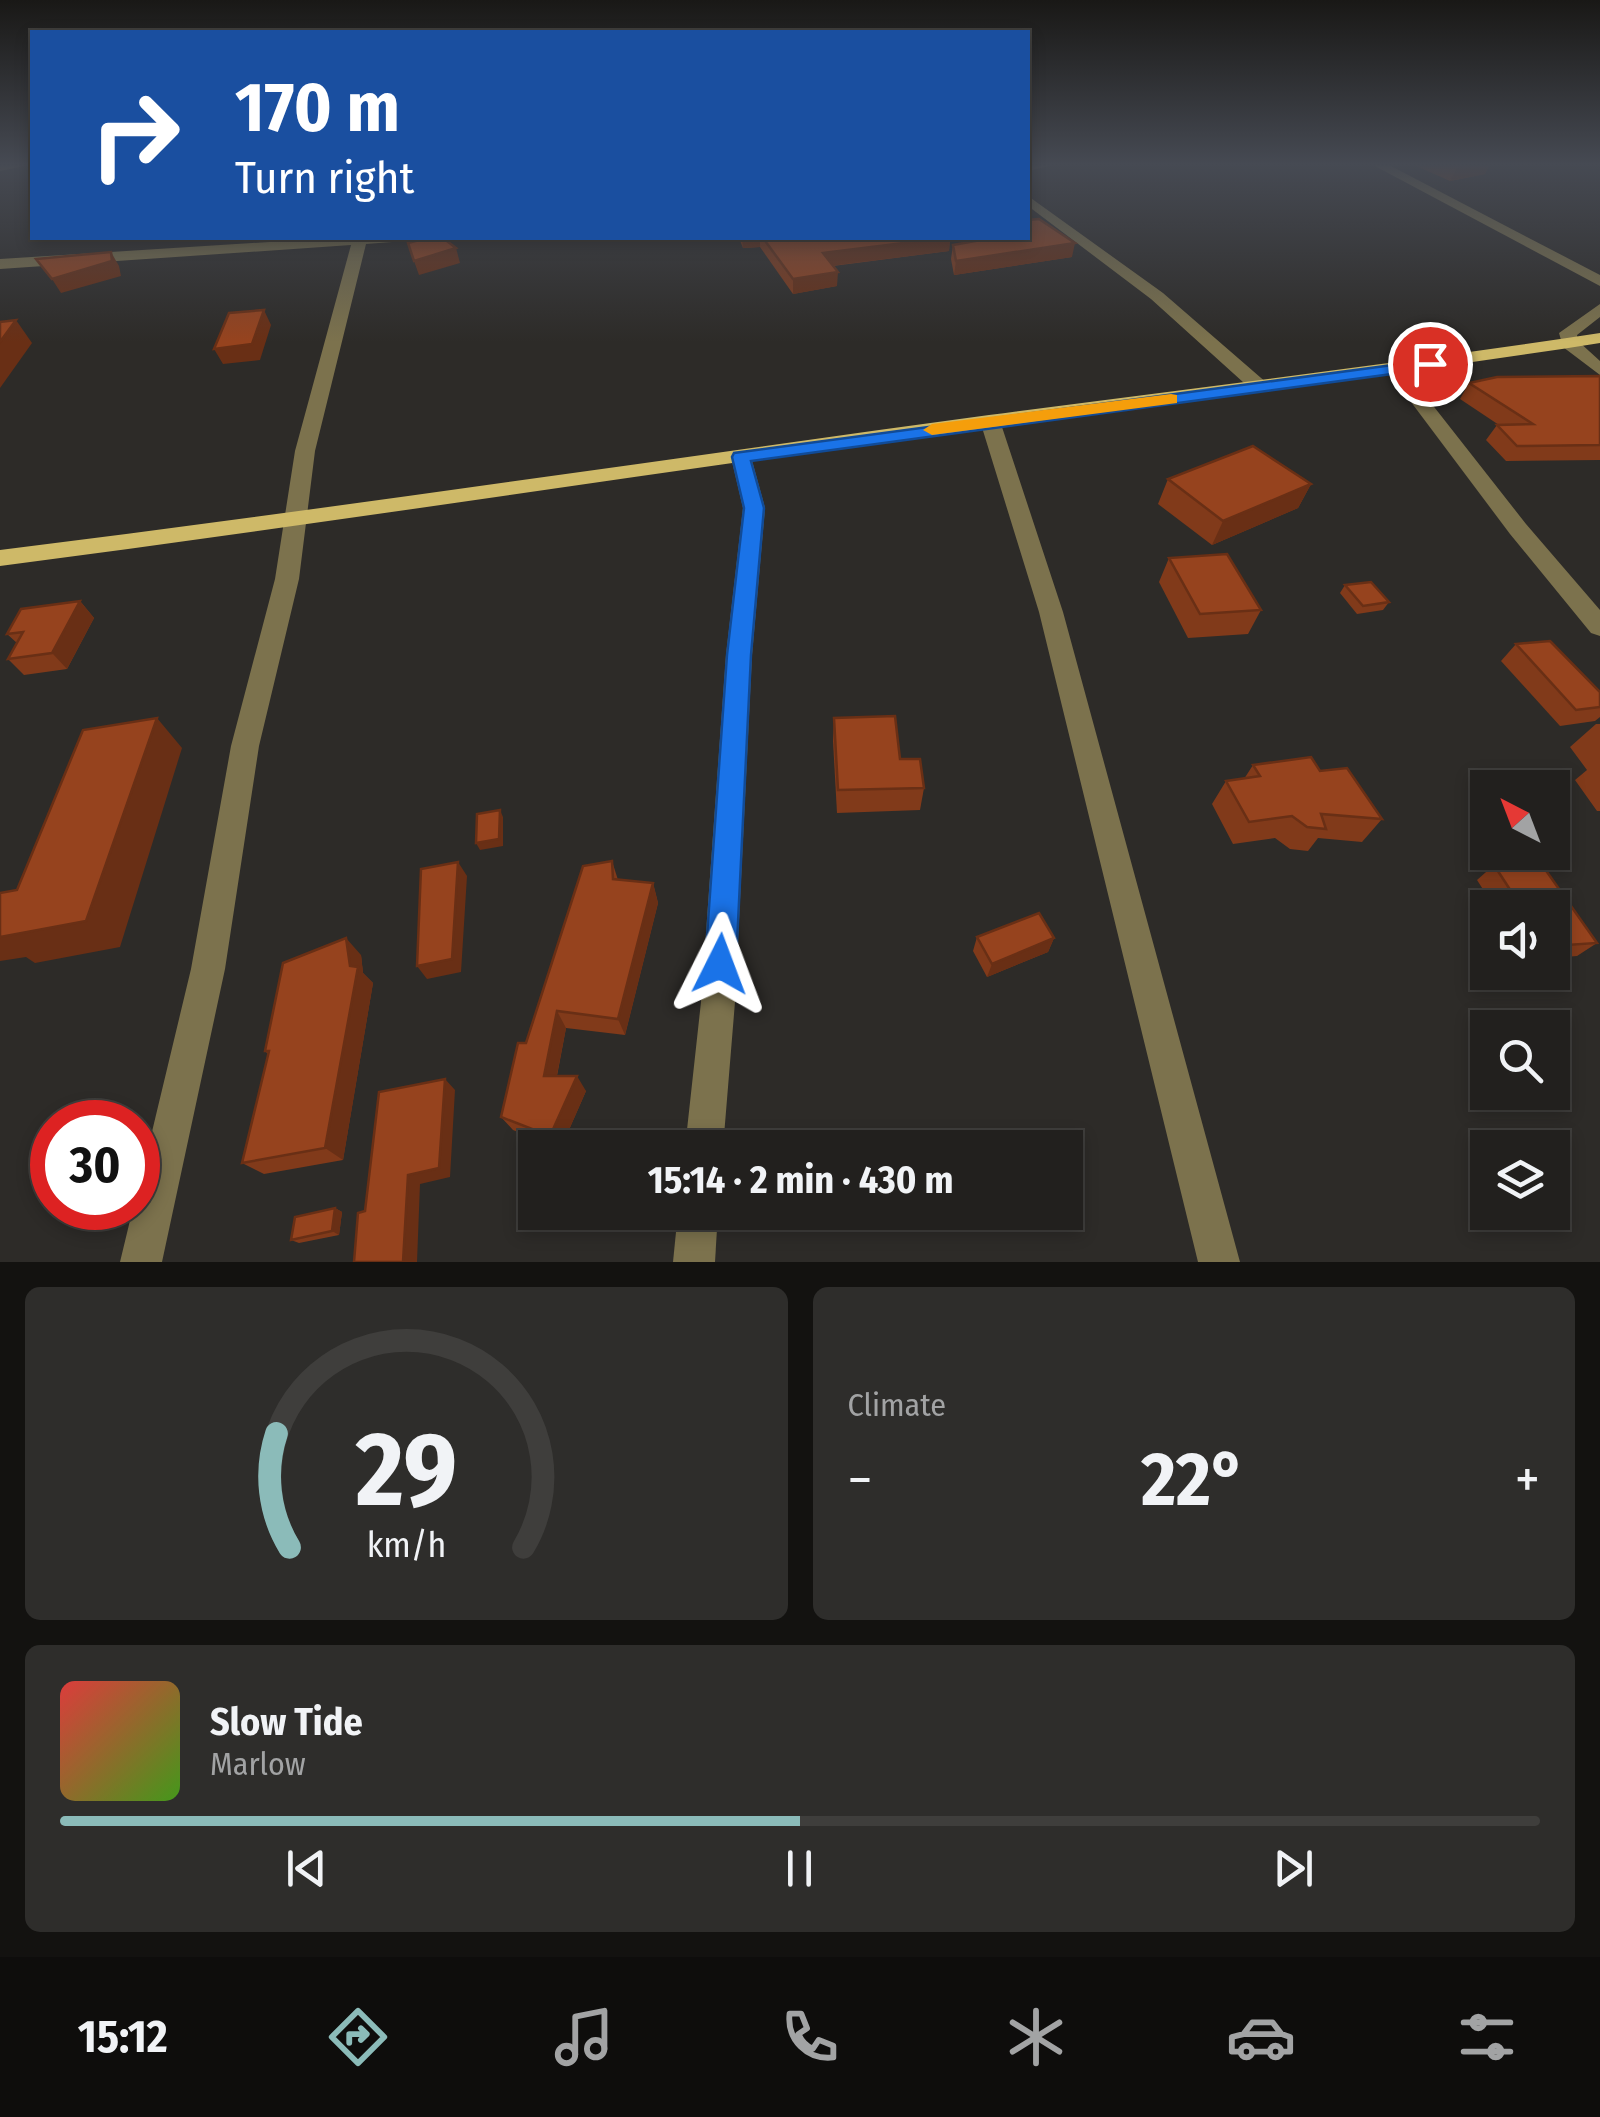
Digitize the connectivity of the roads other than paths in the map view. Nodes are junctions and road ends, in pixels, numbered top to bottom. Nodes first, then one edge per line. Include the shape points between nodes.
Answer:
1 (1060, 224) edge
2 (1491, 224) edge
3 (346, 240) edge
4 (360, 240) edge
5 (0, 264) edge
6 (1600, 282) edge
7 (1600, 308) edge
8 (1600, 338) edge
9 (1569, 343) junction
10 (1396, 370) junction
11 (1600, 370) edge
12 (1261, 388) junction
13 (990, 421) junction
14 (741, 457) junction
15 (292, 522) junction
16 (0, 558) edge
17 (1600, 627) edge
18 (706, 1130) edge
19 (697, 1230) edge
20 (141, 1262) edge
21 (694, 1262) edge
22 (1219, 1262) edge

1 - 12 street via 1157,296
2 - 6 street
3 - 5 street
4 - 15 street
7 - 9 street via 1573,326
8 - 9 main road
9 - 10 main road
9 - 11 street
10 - 12 main road
10 - 17 street
12 - 13 main road
13 - 14 main road
13 - 22 street via 1052,612
14 - 15 main road
14 - 18 street via 754,508
15 - 16 main road
15 - 20 street via 287,580 245,746 208,969
19 - 21 street

